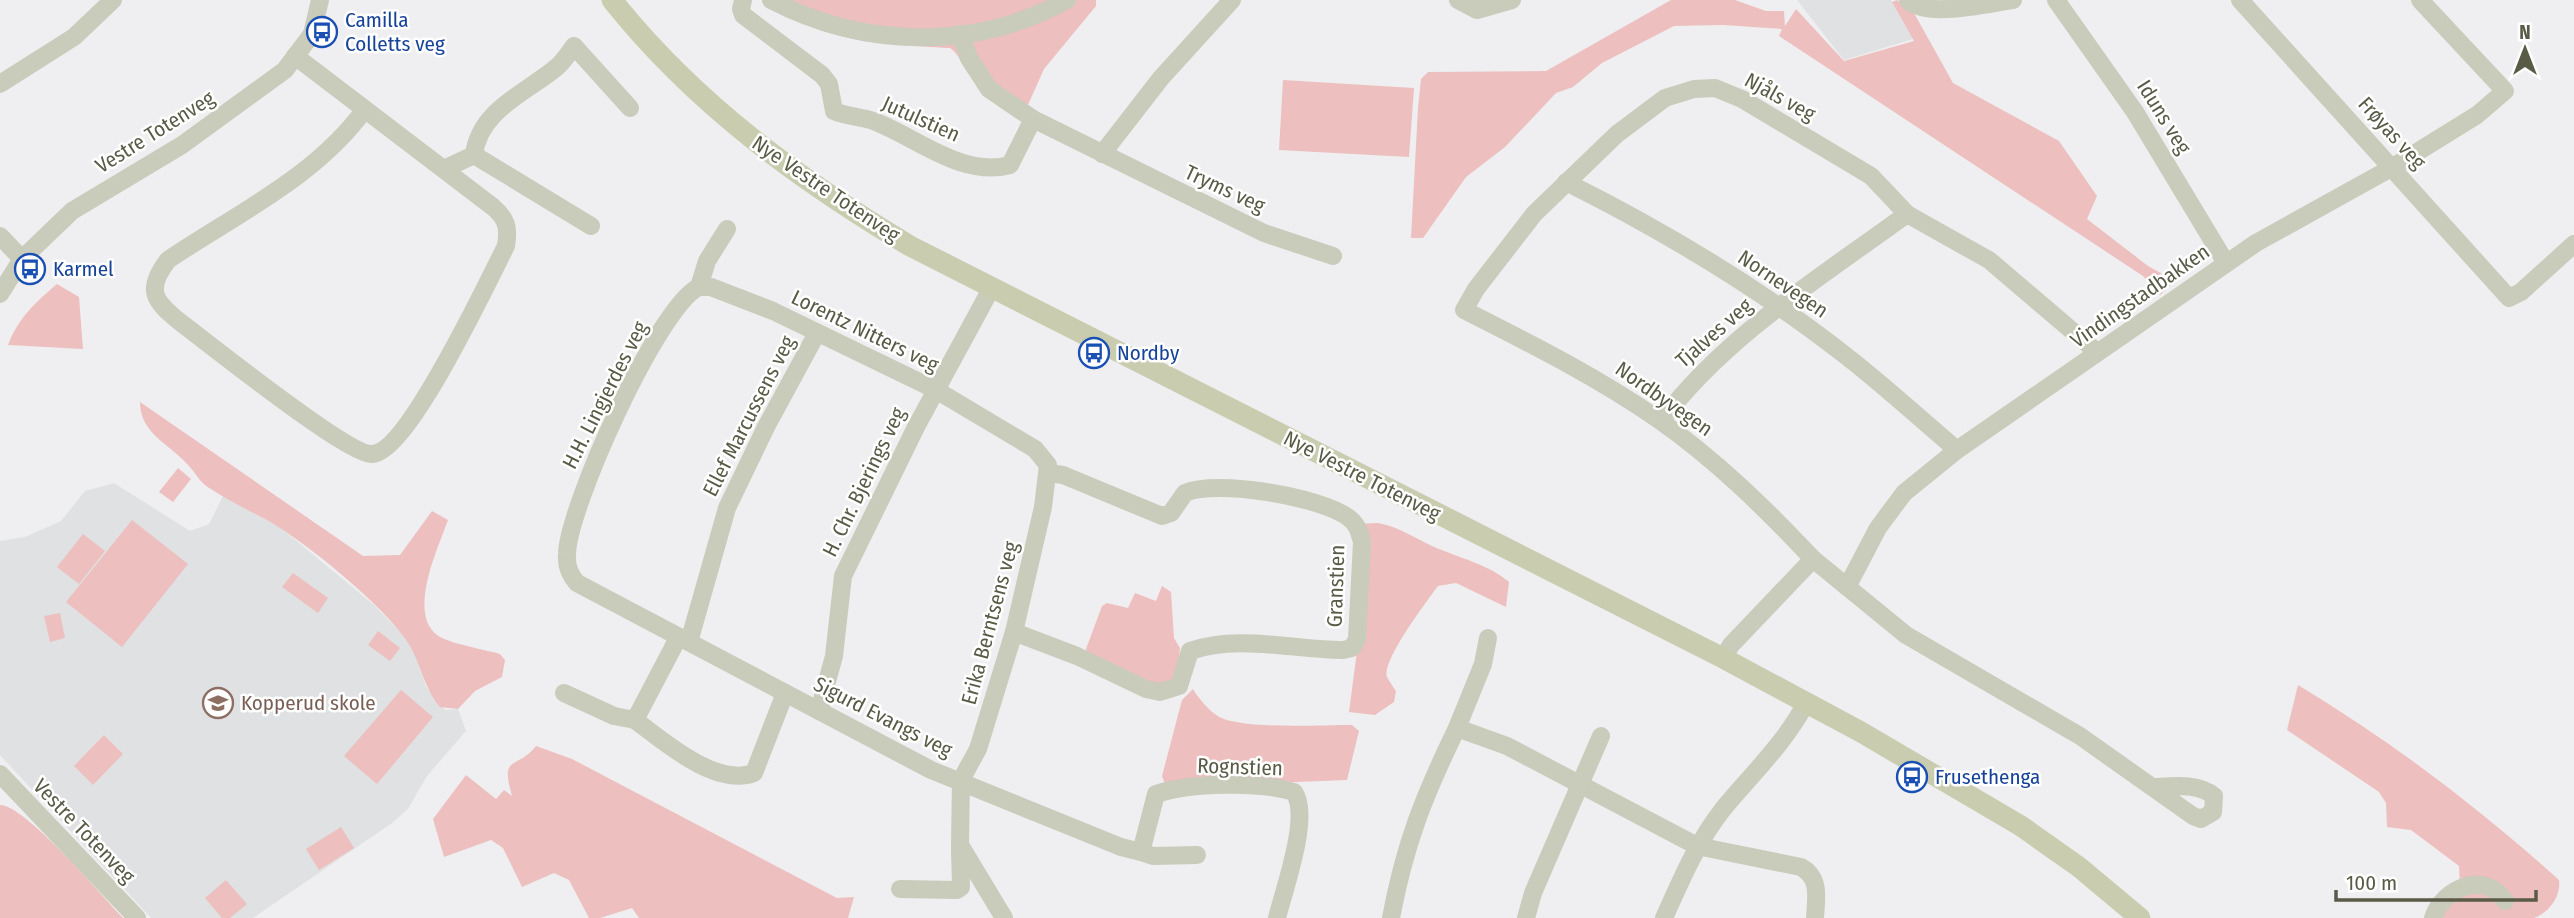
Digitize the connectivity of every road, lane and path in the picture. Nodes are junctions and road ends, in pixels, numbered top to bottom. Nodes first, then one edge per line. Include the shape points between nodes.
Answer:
1 (320, 0) edge
2 (612, 0) edge
3 (743, 0) edge
4 (771, 0) edge
5 (1067, 0) edge
6 (1232, 0) edge
7 (1458, 0) edge
8 (1512, 0) edge
9 (1909, 0) edge
10 (2013, 0) edge
11 (2056, 0) edge
12 (2240, 0) edge
13 (2420, 0) edge
14 (105, 3) edge
15 (960, 34) junction
16 (295, 56) junction
17 (0, 84) edge
18 (630, 108) dead end
19 (365, 109) junction
20 (1033, 119) junction
21 (1102, 154) junction
22 (474, 155) junction
23 (2393, 167) junction
24 (444, 169) junction
25 (1566, 182) junction
26 (1907, 214) junction
27 (591, 226) dead end
28 (727, 229) dead end
29 (0, 236) edge
30 (2574, 244) edge
31 (1333, 256) dead end
32 (22, 260) junction
33 (2226, 263) junction
34 (699, 287) junction
35 (992, 288) junction
36 (0, 294) edge
37 (1779, 307) junction
38 (1464, 310) joint
39 (817, 334) junction
40 (2097, 352) junction
41 (936, 390) junction
42 (1661, 421) junction
43 (1957, 450) junction
44 (1048, 473) junction
45 (1813, 559) junction
46 (571, 576) joint
47 (1847, 587) junction
48 (1014, 632) junction
49 (1488, 638) dead end
50 (684, 640) junction
51 (1723, 658) junction
52 (564, 693) dead end
53 (785, 693) junction
54 (1806, 703) junction
55 (818, 711) junction
56 (635, 720) junction
57 (1457, 728) junction
58 (1601, 736) dead end
59 (0, 774) edge
60 (961, 780) junction
61 (1583, 785) junction
62 (2155, 787) dead end
63 (960, 845) junction
64 (1697, 846) junction
65 (1141, 852) junction
66 (1197, 855) dead end
67 (900, 888) dead end
68 (2505, 901) dead end
69 (137, 918) edge
70 (1004, 918) edge
71 (1277, 918) edge
72 (1391, 918) edge
73 (1526, 918) edge
74 (1664, 918) edge
75 (1815, 918) edge
76 (2140, 918) edge
77 (2433, 918) edge

1 - 16 street, Vestre Totenveg via 312,34
2 - 35 main road, Nye Vestre Totenveg via 693,87 797,174 910,246
3 - 20 street, Jutulstien via 743,15 822,75 829,84 834,111 840,114 875,121 946,156 1001,167 1010,164
4 - 15 street via 810,19 876,35
5 - 15 street via 1028,18
6 - 21 street via 1161,78
7 - 8 street via 1477,10
9 - 10 street via 1930,9
11 - 33 street, Iduns veg via 2135,112
12 - 23 street, Frøyas veg
13 - 23 street, Vindingstadbakken via 2505,91 2477,115
14 - 17 street via 74,37
15 - 20 street, Tryms veg via 989,89
16 - 19 street
16 - 32 street, Vestre Totenveg via 285,70 225,116 72,211
18 - 22 street via 574,46 558,66 520,91 484,125
19 - 24 street
19 - 24 street via 326,153 302,172 168,260 156,276 153,290 161,306 180,322 360,453 374,454 392,445 424,400 506,246 509,231 505,218
20 - 21 street, Tryms veg
21 - 31 street, Tryms veg via 1264,233
22 - 24 street
22 - 27 street
23 - 30 street, Frøyas veg via 2509,298
23 - 33 street, Vindingstadbakken
25 - 26 street, Njåls veg via 1617,134 1665,98 1715,88 1742,99 1871,176
25 - 37 street, Nornevegen via 1657,229
25 - 38 street, Njåls veg via 1526,225
26 - 37 street, Tjalves veg
26 - 40 street, Njåls veg via 1989,260
28 - 34 street via 707,261
29 - 32 street
32 - 36 street, Vestre Totenveg
33 - 40 street, Vindingstadbakken
34 - 39 street, Lorentz Nitters veg via 763,307
34 - 46 street, H.H. Lingjerdes veg via 679,303 657,339 592,466 568,541
35 - 41 street, H. Chr. Bjerings veg
35 - 51 main road, Nye Vestre Totenveg
37 - 42 street, Tjalves veg via 1702,370
37 - 43 street, Nornevegen via 1855,363
38 - 42 street, Nordbyvegen via 1571,366
39 - 41 street, Lorentz Nitters veg
39 - 50 street, Ellef Marcussens veg via 727,508
40 - 43 street, Vindingstadbakken
41 - 44 street, Lorentz Nitters veg via 1035,449 1043,456
41 - 55 street, H. Chr. Bjerings veg via 843,576 835,656
42 - 45 street, Nordbyvegen via 1746,492
43 - 47 street, Vindingstadbakken via 1904,493 1878,528
44 - 48 street, Erika Berntsens veg
44 - 48 street, Granstien via 1162,516 1171,513 1185,493 1208,488 1273,493 1348,517 1362,542 1357,639 1352,648 1343,650 1255,644 1200,647 1190,651 1179,687 1160,692
45 - 47 street, Nordbyvegen
45 - 51 street
46 - 50 street, Sigurd Evangs veg via 590,593
47 - 62 street, Nordbyvegen via 1906,635 2017,697
48 - 60 street, Erika Berntsens veg via 978,749
49 - 57 street via 1483,664
50 - 53 street, Sigurd Evangs veg
50 - 56 street
51 - 54 main road, Nye Vestre Totenveg
52 - 56 street, Sigurd Evangs veg via 614,716
53 - 55 street, Sigurd Evangs veg
53 - 56 street, Sigurd Evangs veg via 754,773 745,777 712,771
54 - 64 street via 1783,742
54 - 76 main road, Nye Vestre Totenveg via 2021,826
55 - 60 street, Sigurd Evangs veg via 931,770
57 - 61 street
57 - 72 street via 1409,834
58 - 61 street
59 - 69 street, Vestre Totenveg
60 - 63 street
60 - 65 street via 976,790
61 - 64 street
61 - 73 street
63 - 67 street via 961,887 957,890
63 - 70 street
64 - 74 street
64 - 75 street via 1811,872
65 - 66 street
65 - 71 street, Rognstien via 1156,794 1198,787 1270,787 1294,792 1299,799 1299,827
68 - 77 street via 2490,888 2471,884 2444,898

